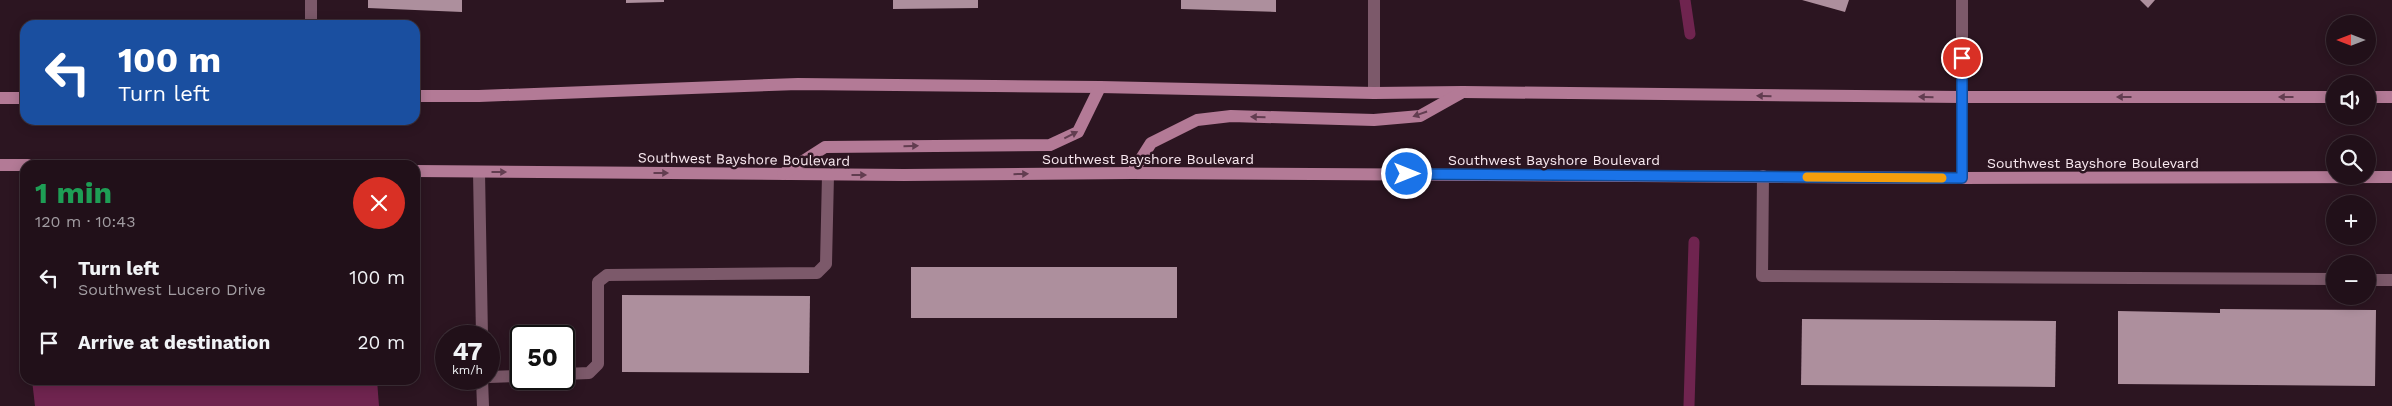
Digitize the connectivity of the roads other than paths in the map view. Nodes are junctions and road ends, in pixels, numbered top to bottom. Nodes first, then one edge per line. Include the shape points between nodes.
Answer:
1 (311, 0) edge
2 (1374, 0) edge
3 (1962, 0) edge
4 (311, 20) edge
5 (1100, 87) junction
6 (1463, 92) junction
7 (1374, 93) junction
8 (420, 96) edge
9 (1962, 97) junction
10 (2326, 97) edge
11 (2376, 97) edge
12 (2392, 97) edge
13 (0, 98) edge
14 (20, 98) edge
15 (0, 165) edge
16 (20, 165) edge
17 (420, 171) edge
18 (479, 172) junction
19 (1132, 173) junction
20 (783, 174) junction
21 (828, 175) junction
22 (1763, 176) junction
23 (2392, 177) edge
24 (1962, 178) junction
25 (2326, 279) edge
26 (2376, 280) edge
27 (2392, 280) edge
28 (482, 325) edge
29 (575, 374) edge
30 (482, 390) edge
31 (483, 406) edge

1 - 4 street
2 - 7 street
3 - 9 street
5 - 7 main road
5 - 8 main road via 798,84
20 -> 5 main road via 824,147 1050,144 1078,132
6 - 7 main road
9 -> 6 main road
6 -> 19 main road via 1420,116 1374,120 1232,116 1197,120 1151,144
10 -> 9 main road
9 - 24 street
11 - 12 main road
13 - 14 main road
15 - 16 main road
17 - 18 main road, Southwest Bayshore Boulevard
18 -> 20 main road, Southwest Bayshore Boulevard
18 - 28 street
21 -> 19 main road, Southwest Bayshore Boulevard
19 - 22 main road, Southwest Bayshore Boulevard
20 - 21 main road, Southwest Bayshore Boulevard
21 - 29 street via 826,264 817,273 607,275 598,282 598,364 589,373
22 - 24 main road, Southwest Bayshore Boulevard
22 - 25 street via 1762,276
23 - 24 main road, Southwest Bayshore Boulevard
26 - 27 street
30 - 31 street

